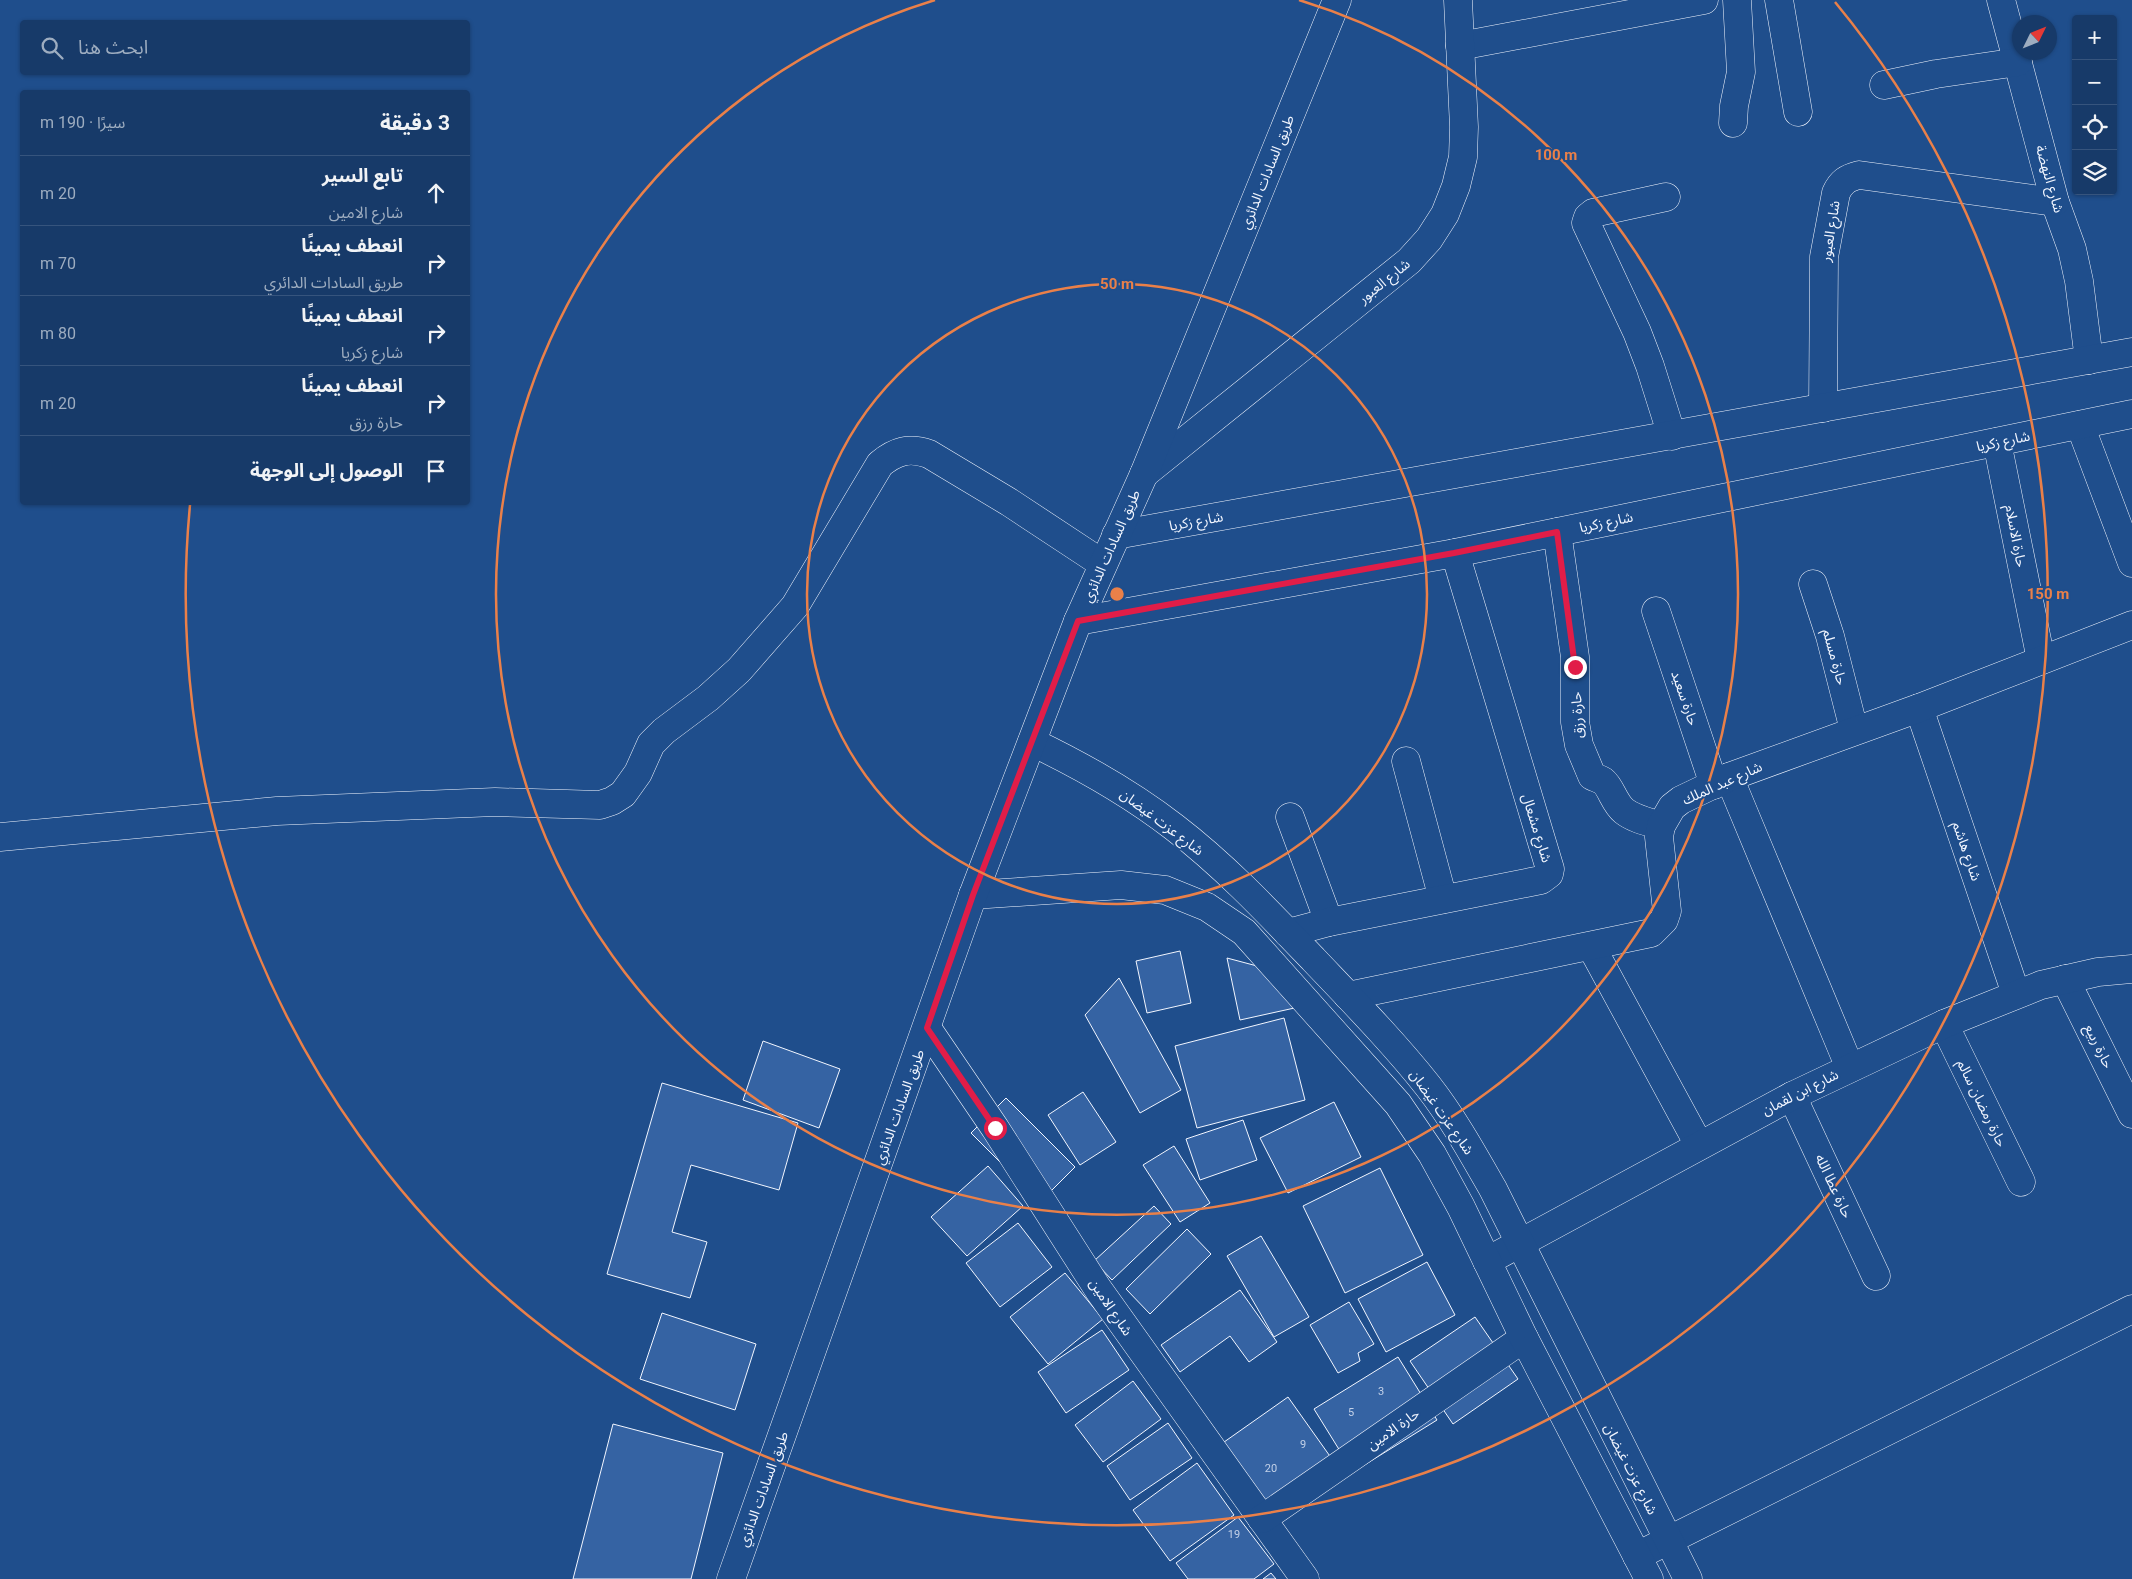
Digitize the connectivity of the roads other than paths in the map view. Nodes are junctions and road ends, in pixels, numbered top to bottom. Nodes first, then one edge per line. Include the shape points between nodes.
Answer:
1 (1337, 0) edge
2 (1458, 0) edge
3 (1704, 0) edge
4 (1738, 0) edge
5 (1779, 0) edge
6 (2001, 0) edge
7 (1460, 46) junction
8 (2018, 62) junction
9 (1884, 85) dead end
10 (1798, 112) dead end
11 (1733, 123) dead end
12 (1666, 197) dead end
13 (2055, 202) junction
14 (2132, 352) edge
15 (2089, 360) junction
16 (1823, 408) junction
17 (2132, 414) edge
18 (2080, 425) junction
19 (1672, 436) junction
20 (1997, 442) junction
21 (1144, 474) junction
22 (1557, 532) junction
23 (1116, 535) junction
24 (1454, 553) junction
25 (2132, 563) edge
26 (1103, 564) junction
27 (1813, 584) dead end
28 (1656, 612) dead end
29 (1078, 621) junction
30 (2132, 625) edge
31 (2041, 660) junction
32 (1918, 708) junction
33 (1854, 730) junction
34 (1032, 742) junction
35 (1406, 762) dead end
36 (1721, 781) junction
37 (1290, 817) dead end
38 (1661, 826) junction
39 (0, 837) edge
40 (973, 895) junction
41 (1443, 899) junction
42 (1329, 922) junction
43 (1288, 934) junction
44 (1591, 946) junction
45 (2132, 969) edge
46 (2065, 979) junction
47 (2016, 994) junction
48 (1348, 996) junction
49 (1944, 1024) junction
50 (927, 1028) junction
51 (1850, 1068) junction
52 (1792, 1096) junction
53 (2132, 1114) edge
54 (1699, 1145) junction
55 (2021, 1182) dead end
56 (1519, 1243) junction
57 (1487, 1261) junction
58 (1876, 1276) dead end
59 (2132, 1309) edge
60 (1524, 1338) junction
61 (1262, 1519) junction
62 (1667, 1540) junction
63 (1643, 1567) edge
64 (731, 1579) edge
65 (1305, 1579) edge
66 (1688, 1579) edge

1 - 21 street, طريق السادات الدائري
2 - 7 street, شارع العبور
3 - 7 street
4 - 11 street via 1741,72
5 - 10 street
6 - 8 street, شارع النهضة
7 - 21 street, شارع العبور via 1463,157 1445,214 1429,239 1409,261
8 - 9 street
8 - 13 street, شارع النهضة
12 - 19 street via 1593,213 1586,223 1637,332
13 - 15 street, شارع النهضة via 2079,280
13 - 16 street, شارع العبور via 1859,175 1840,184 1824,257
14 - 15 street, شارع زكريا
15 - 16 street, شارع زكريا
16 - 19 street, شارع زكريا
17 - 18 street, شارع زكريا
18 - 20 street, شارع زكريا
18 - 25 street
19 - 23 street, شارع زكريا
20 - 22 street, شارع زكريا
20 - 31 street, حارة الاسلام
21 - 23 street, طريق السادات الدائري
22 - 24 street, شارع زكريا
22 - 38 street, حارة رزق via 1575,658 1578,746 1592,776 1606,784 1624,811
23 - 26 street, طريق السادات الدائري
24 - 29 street, شارع زكريا
24 - 41 street, شارع مشعال via 1550,869 1541,880
26 - 29 street, طريق السادات الدائري
26 - 39 street via 929,454 903,450 880,464 795,606 739,670 651,744 638,773 623,794 612,801 600,805 494,802 277,811
27 - 33 street, حارة مسلم
28 - 36 street, حارة سعيد
29 - 34 street, طريق السادات الدائري
30 - 31 street, شارع عبد الملك
31 - 32 street, شارع عبد الملك
32 - 33 street, شارع عبد الملك
32 - 47 street, شارع هاشم
33 - 36 street, شارع عبد الملك
34 - 40 street, طريق السادات الدائري
34 - 43 street, شارع عزت غيضان via 1094,774 1175,828
35 - 41 street
36 - 38 street, شارع عبد الملك via 1681,800 1672,807
36 - 51 street, حارة سعيد
37 - 42 street
38 - 44 street via 1659,837 1667,902 1664,920 1651,933
40 - 50 street, طريق السادات الدائري
40 - 57 street via 1121,885 1165,890 1207,907 1244,932 1398,1104 1440,1169
41 - 42 street, شارع مشعال
42 - 43 street, شارع مشعال
43 - 48 street, شارع عزت غيضان
44 - 48 street
44 - 54 street
45 - 46 street, شارع ابن لقمان
46 - 47 street, شارع ابن لقمان
46 - 53 street, حارة ربيع
47 - 49 street, شارع ابن لقمان
48 - 56 street, شارع عزت غيضان via 1433,1094 1493,1189
49 - 51 street, شارع ابن لقمان
49 - 55 street, حارة رمضان سالم
50 - 61 street, شارع الامين via 1098,1289
50 - 64 street, طريق السادات الدائري
51 - 52 street, شارع ابن لقمان
52 - 54 street, شارع ابن لقمان
52 - 58 street, حارة عطا الله
54 - 56 street, شارع ابن لقمان
56 - 57 street, شارع ابن لقمان
56 - 62 street, شارع عزت غيضان
57 - 60 street
59 - 62 street
60 - 61 street, حارة الامين
60 - 63 street
61 - 65 street, شارع الامين
62 - 63 street
62 - 66 street, شارع عزت غيضان

